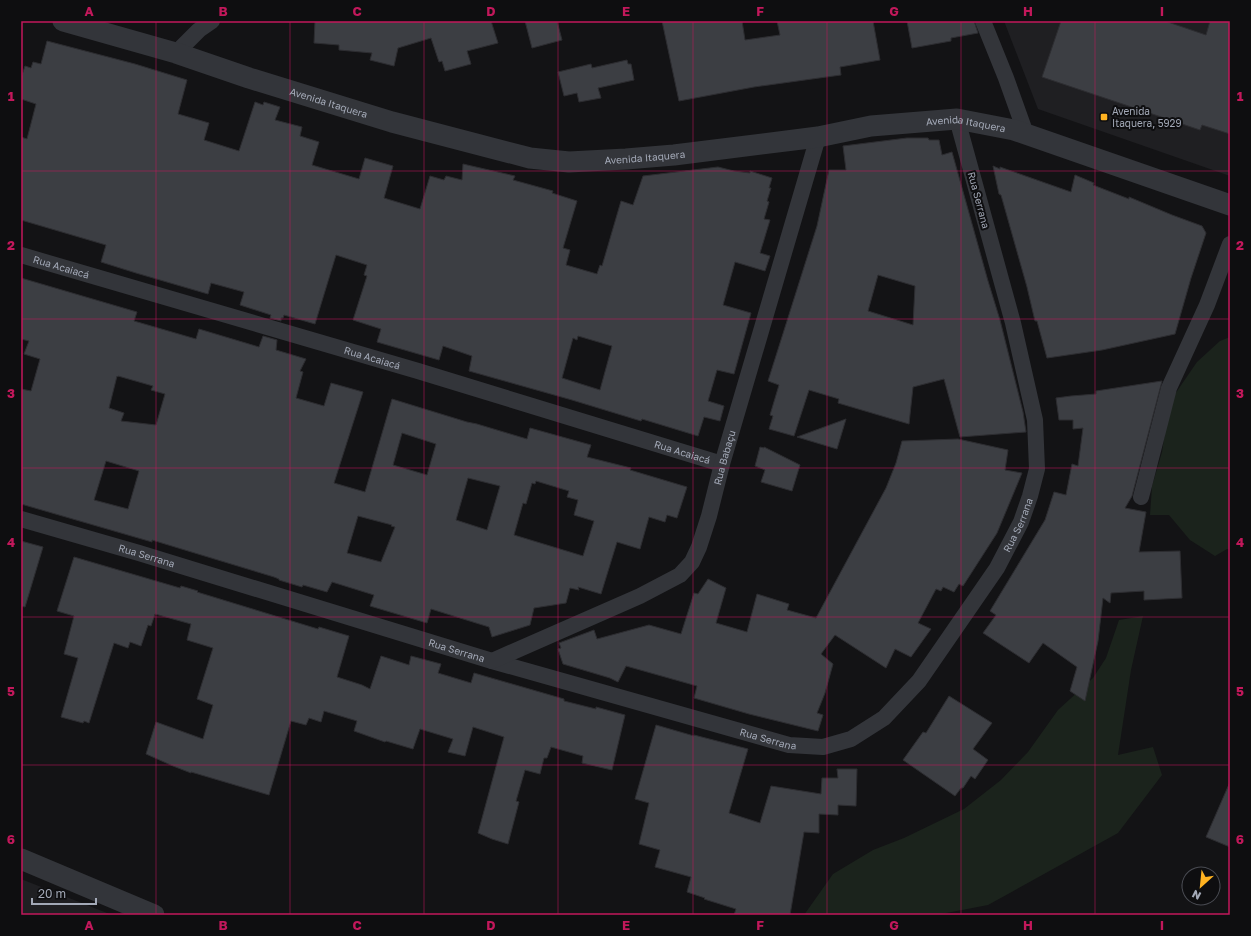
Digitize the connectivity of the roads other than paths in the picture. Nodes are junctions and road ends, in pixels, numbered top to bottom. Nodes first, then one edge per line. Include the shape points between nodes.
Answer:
1 (63, 21) edge
2 (212, 21) edge
3 (983, 21) edge
4 (176, 54) junction
5 (958, 119) junction
6 (1026, 134) junction
7 (818, 137) junction
8 (1230, 205) edge
9 (1230, 244) edge
10 (21, 255) edge
11 (722, 464) junction
12 (1142, 497) dead end
13 (21, 519) edge
14 (492, 661) junction
15 (21, 859) edge
16 (154, 915) edge

1 - 4 street, Avenida Itaquera
2 - 4 street via 199,30
3 - 6 street
4 - 7 street, Avenida Itaquera via 392,122 530,158 569,162 626,159
5 - 6 street, Avenida Itaquera
5 - 7 street, Avenida Itaquera via 870,126
5 - 14 street, Rua Serrana via 1013,323 1034,413 1037,469 1021,522 997,568 919,681 884,718 851,739 823,748 789,745
6 - 8 street, Avenida Itaquera
7 - 11 street, Rua Babaçu
9 - 12 street via 1207,306 1169,388
10 - 11 street, Rua Acaiacá via 418,371
11 - 14 street, Rua Babaçu via 699,547 692,562 680,575 640,596
13 - 14 street, Rua Serrana via 139,552
15 - 16 street

